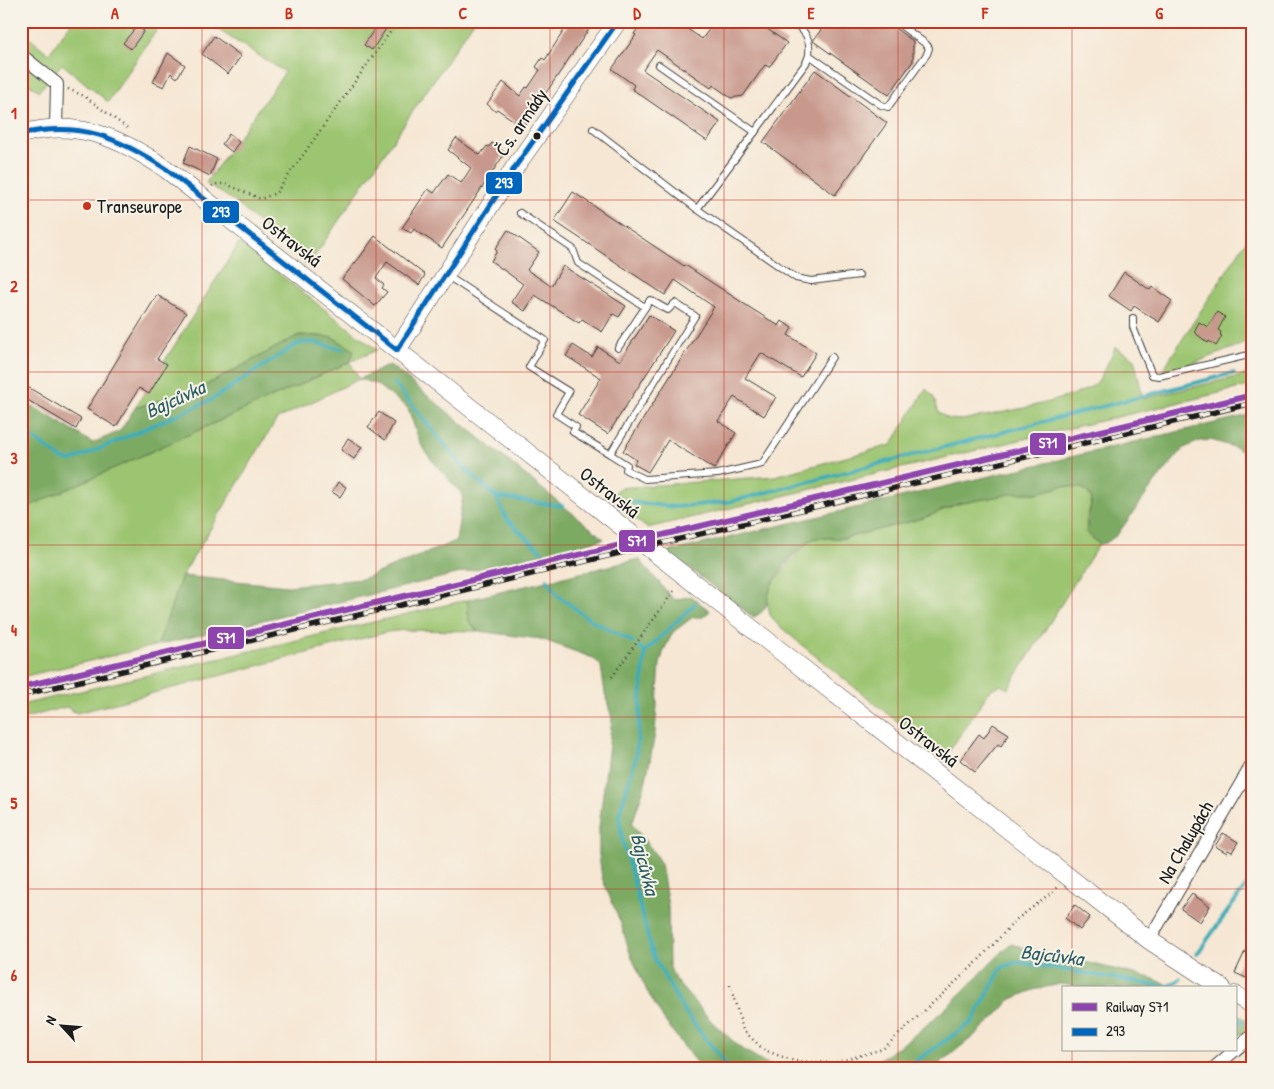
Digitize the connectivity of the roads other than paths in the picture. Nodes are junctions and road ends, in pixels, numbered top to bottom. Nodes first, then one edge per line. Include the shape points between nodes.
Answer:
1 (618, 21) edge
2 (792, 21) edge
3 (895, 21) edge
4 (21, 55) edge
5 (809, 55) junction
6 (659, 65) dead end
7 (56, 128) junction
8 (594, 129) dead end
9 (754, 132) junction
10 (21, 134) edge
11 (697, 209) junction
12 (520, 213) dead end
13 (446, 275) junction
14 (859, 276) dead end
15 (645, 307) junction
16 (1133, 318) dead end
17 (618, 348) dead end
18 (397, 350) junction
19 (1253, 354) edge
20 (832, 358) dead end
21 (610, 454) junction
22 (1253, 762) edge
23 (1149, 940) junction
24 (1219, 986) edge
25 (1236, 996) edge
26 (1253, 1005) edge
27 (1253, 1035) edge
28 (1236, 1049) edge
29 (1233, 1052) edge
30 (1214, 1068) edge

1 - 13 main road, Čs. armády via 548,119
2 - 5 lane via 808,37
3 - 5 lane via 929,48 888,107
4 - 7 street via 57,84
5 - 9 lane
6 - 9 lane
7 - 10 main road, Ostravská
7 - 18 main road, Ostravská via 92,132 116,139 148,157
8 - 11 lane
9 - 11 lane
11 - 14 lane via 796,278 811,281
12 - 15 lane via 573,249 578,263
13 - 18 main road, Čs. armády
13 - 21 lane via 545,340 529,367 569,392 556,414 576,427 573,432
15 - 17 lane
15 - 21 lane via 650,300 668,310 675,303 695,316
16 - 19 lane via 1133,327 1152,375
18 - 23 main road, Ostravská
20 - 21 lane via 762,464 718,474 645,480 626,470 627,465
22 - 23 street, Na Chalupách
23 - 24 main road, Ostravská
25 - 26 main road
27 - 28 street
29 - 30 street

